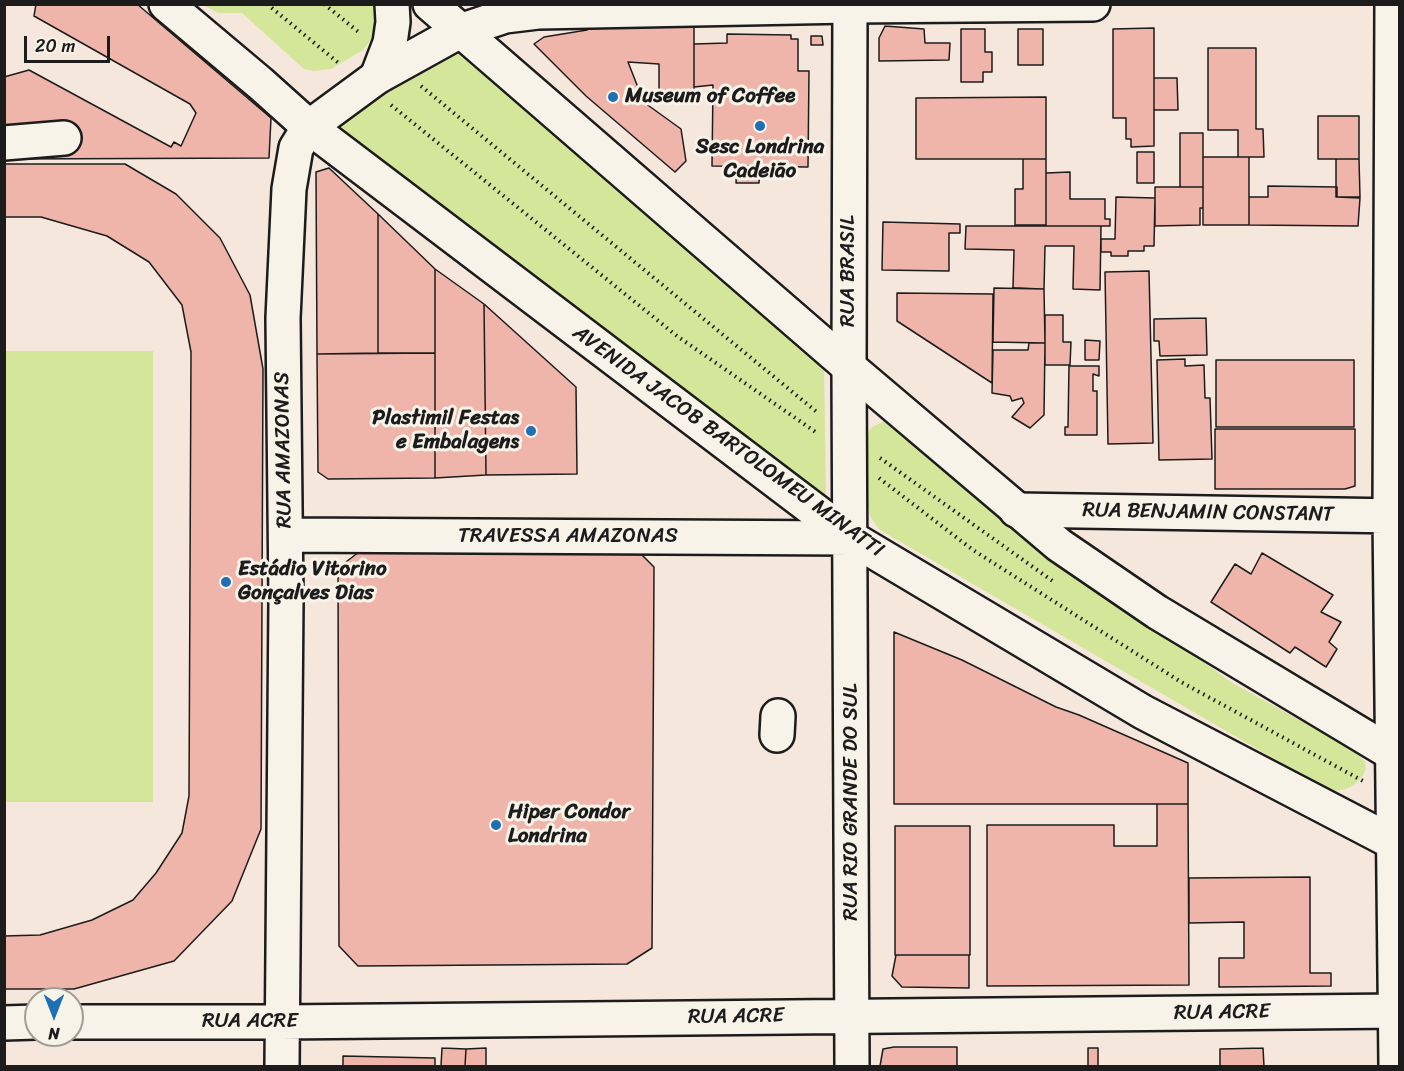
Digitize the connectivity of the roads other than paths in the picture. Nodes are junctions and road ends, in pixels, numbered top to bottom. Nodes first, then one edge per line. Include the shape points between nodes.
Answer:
1 (166, 4) edge
2 (392, 4) edge
3 (430, 4) edge
4 (1093, 4) edge
5 (1392, 4) edge
6 (850, 5) edge
7 (460, 30) junction
8 (377, 77) junction
9 (309, 127) junction
10 (64, 138) dead end
11 (4, 143) edge
12 (849, 367) junction
13 (1016, 510) junction
14 (1395, 516) edge
15 (286, 535) junction
16 (851, 538) junction
17 (1396, 756) edge
18 (1397, 844) edge
19 (1398, 1011) edge
20 (852, 1016) junction
21 (24, 1022) edge
22 (84, 1022) edge
23 (281, 1022) junction
24 (4, 1023) edge
25 (282, 1066) edge
26 (852, 1066) edge
27 (1396, 1066) edge

1 - 9 street, AVENIDA JACOB BARTOLOMEU MINATTI
2 - 8 street via 390,43
3 - 7 street
4 - 6 street, RUA AMAZONAS
5 - 14 street
6 - 7 street, RUA AMAZONAS via 538,12 505,16
6 - 12 street, RUA BRASIL
7 - 8 street, RUA AMAZONAS
7 - 12 street
8 - 9 street, RUA AMAZONAS
9 - 15 street, RUA AMAZONAS via 296,148 286,225
9 - 16 street, AVENIDA JACOB BARTOLOMEU MINATTI
10 - 11 street
12 - 13 street
12 - 16 street, RUA BRASIL
13 - 14 street, RUA BENJAMIN CONSTANT
13 - 17 street via 1059,545 1157,612
14 - 17 street
15 - 16 street, TRAVESSA AMAZONAS
15 - 23 street, RUA AMAZONAS
16 - 18 street, AVENIDA JACOB BARTOLOMEU MINATTI via 1143,712
16 - 20 street, RUA RIO GRANDE DO SUL
17 - 18 street
18 - 19 street
19 - 20 street, RUA ACRE
19 - 27 street
20 - 23 street, RUA ACRE
20 - 26 street, RUA RIO GRANDE DO SUL
21 - 24 street
22 - 23 street, RUA ACRE
23 - 25 street, RUA AMAZONAS

